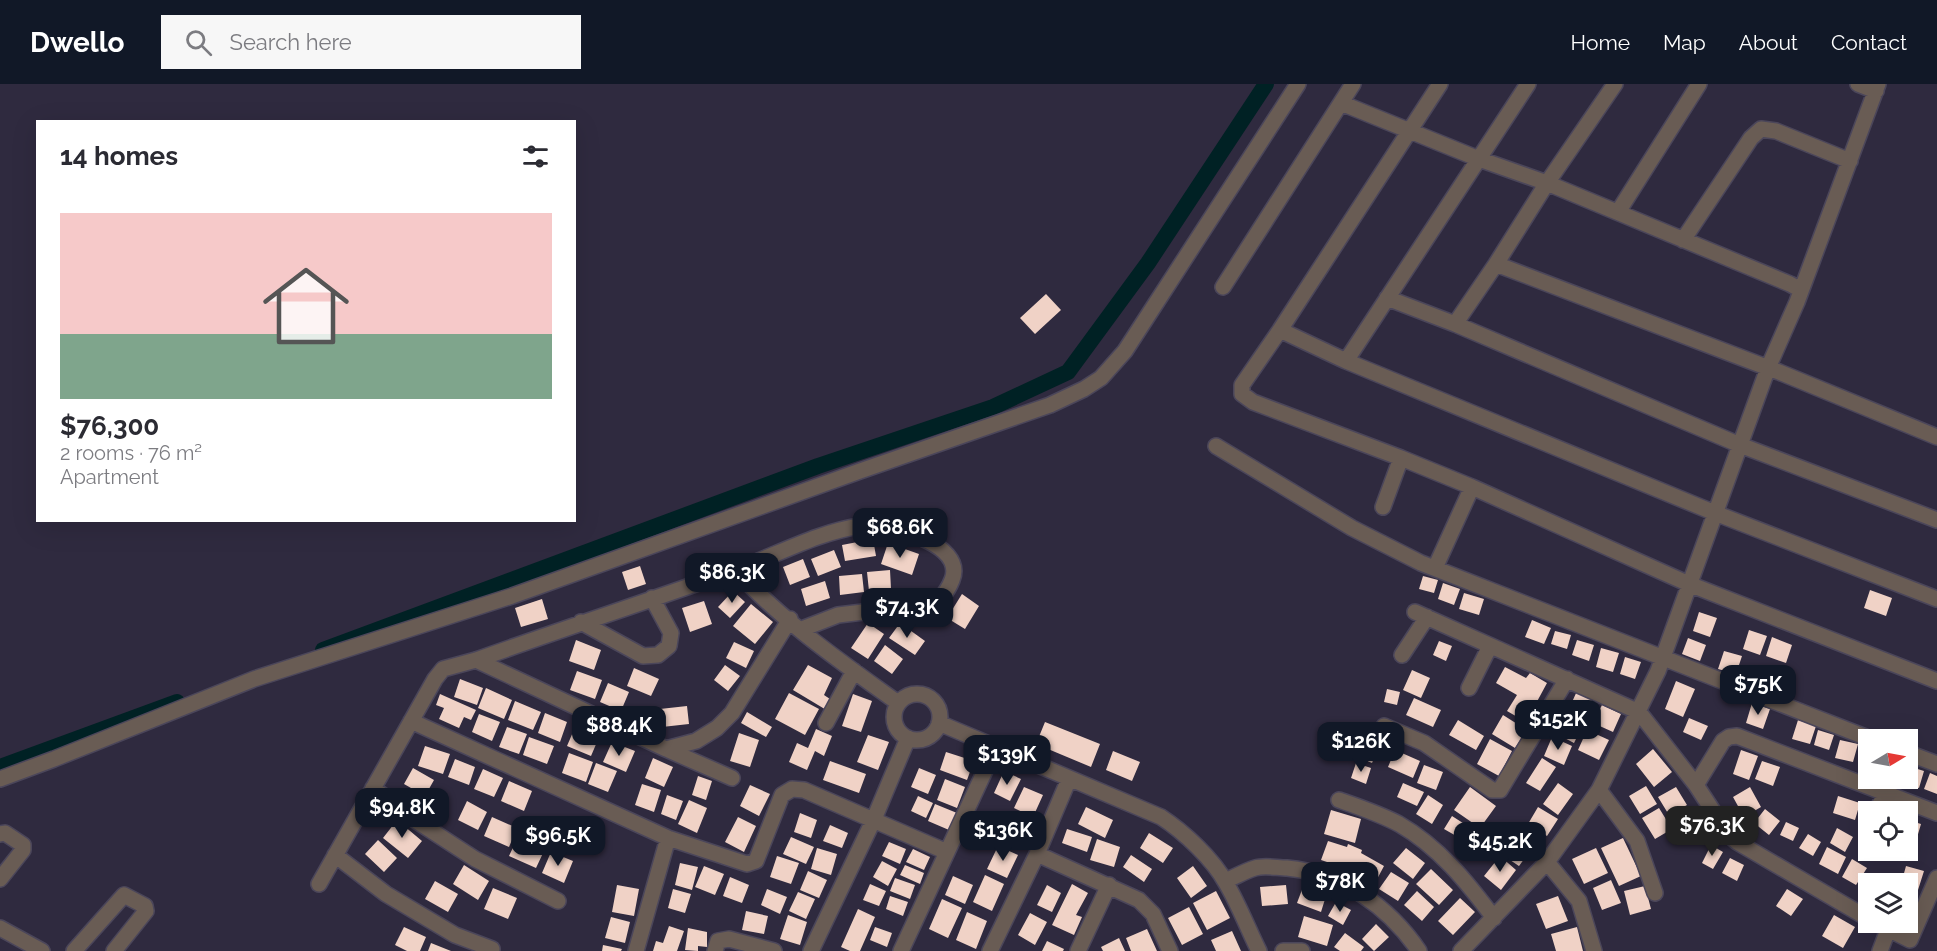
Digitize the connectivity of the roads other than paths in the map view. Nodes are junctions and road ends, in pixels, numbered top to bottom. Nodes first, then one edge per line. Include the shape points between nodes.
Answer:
1 (1298, 84) edge
2 (1353, 84) edge
3 (1440, 84) edge
4 (1528, 84) edge
5 (1615, 84) edge
6 (1699, 84) edge
7 (1858, 84) edge
8 (1877, 88) edge
9 (1341, 103) junction
10 (1410, 130) junction
11 (1479, 159) junction
12 (1850, 161) junction
13 (1547, 183) junction
14 (1618, 212) junction
15 (1683, 240) junction
16 (1496, 264) junction
17 (1223, 287) dead end
18 (1801, 291) junction
19 (1387, 298) junction
20 (1455, 324) junction
21 (1280, 330) junction
22 (1346, 361) junction
23 (1768, 368) junction
24 (1937, 437) edge
25 (1740, 445) junction
26 (1216, 446) dead end
27 (1401, 458) junction
28 (1472, 487) junction
29 (1383, 507) dead end
30 (1715, 513) junction
31 (1937, 520) edge
32 (1435, 568) junction
33 (736, 570) junction
34 (1689, 584) junction
35 (652, 598) junction
36 (1937, 599) edge
37 (789, 619) junction
38 (581, 622) junction
39 (802, 629) junction
40 (1490, 646) junction
41 (1402, 656) dead end
42 (1662, 657) junction
43 (476, 660) junction
44 (854, 671) junction
45 (1567, 679) junction
46 (1937, 681) edge
47 (1469, 688) dead end
48 (898, 703) junction
49 (1639, 712) junction
50 (411, 721) junction
51 (826, 723) dead end
52 (939, 723) junction
53 (1384, 726) dead end
54 (1858, 734) edge
55 (908, 738) junction
56 (996, 747) junction
57 (666, 749) junction
58 (1918, 757) edge
59 (1937, 765) edge
60 (0, 778) edge
61 (732, 778) dead end
62 (1069, 779) junction
63 (1696, 785) junction
64 (373, 788) junction
65 (1599, 790) junction
66 (1886, 792) junction
67 (1339, 800) dead end
68 (1882, 801) edge
69 (1937, 813) edge
70 (874, 819) junction
71 (0, 834) edge
72 (668, 838) junction
73 (947, 852) junction
74 (1037, 854) junction
75 (335, 855) junction
76 (1547, 862) junction
77 (1937, 878) edge
78 (0, 879) edge
79 (1225, 881) junction
80 (319, 884) dead end
81 (1109, 885) junction
82 (1655, 892) dead end
83 (558, 901) dead end
84 (1858, 914) edge
85 (1494, 918) junction
86 (1918, 922) edge
87 (0, 928) edge
88 (1881, 933) edge
89 (1896, 933) edge
90 (1913, 933) edge
91 (492, 949) dead end
92 (42, 951) edge
93 (74, 951) edge
94 (114, 951) edge
95 (636, 951) edge
96 (715, 951) edge
97 (774, 951) edge
98 (811, 951) edge
99 (901, 951) edge
100 (990, 951) edge
101 (1078, 951) edge
102 (1170, 951) edge
103 (1259, 951) edge
104 (1283, 951) edge
105 (1302, 951) edge
106 (1419, 951) edge
107 (1461, 951) edge
108 (1594, 951) edge
109 (1880, 951) edge

1 - 60 street via 1125,351 1101,378 1084,390 512,596 255,679
2 - 9 street
3 - 10 street
4 - 11 street
5 - 13 street
6 - 14 street
7 - 8 street
8 - 12 street
9 - 10 street
9 - 17 street
10 - 11 street
10 - 21 street
11 - 13 street
11 - 19 street
12 - 15 street via 1776,131 1761,129 1751,138
12 - 18 street
13 - 14 street
13 - 16 street
14 - 15 street
15 - 18 street
16 - 20 street
16 - 23 street
18 - 23 street
19 - 20 street
19 - 22 street
20 - 25 street
21 - 22 street
21 - 27 street via 1242,385 1242,394 1253,402
22 - 30 street
23 - 24 street
23 - 25 street
25 - 30 street
25 - 31 street
26 - 32 street via 1352,528
27 - 28 street
27 - 29 street
28 - 32 street
28 - 34 street
30 - 34 street
30 - 36 street
32 - 42 street
33 - 35 street
33 - 37 street
33 - 39 street via 840,529 862,525 890,527 940,547 949,555 955,569 952,580 935,606 923,614 880,610 838,615
34 - 42 street
34 - 46 street
35 - 38 street
35 - 38 street via 671,633 669,646 658,655 643,656
37 - 39 street
37 - 57 street via 732,713 696,741
38 - 43 street
39 - 44 street
40 - 41 street via 1421,615
40 - 45 street
40 - 47 street
42 - 49 street
42 - 54 street
43 - 50 street via 444,669
43 - 57 street
44 - 48 street
44 - 51 street
45 - 49 street
45 - 53 street via 1497,791 1424,743
48 - 52 street via 912,694 927,696 938,708
48 - 55 street via 894,723
49 - 63 street
49 - 65 street
50 - 64 street
50 - 72 street
52 - 55 street via 930,736
52 - 56 street
55 - 70 street
56 - 62 street
56 - 73 street
57 - 61 street
58 - 59 street
62 - 74 street
62 - 79 street via 1161,817 1178,828
63 - 66 street via 1723,741 1737,736
63 - 84 street via 1737,842
64 - 75 street
64 - 83 street via 475,860
65 - 76 street
65 - 82 street via 1637,841
66 - 68 street
66 - 69 street
67 - 85 street via 1385,817 1418,837 1440,854
70 - 72 street via 804,790 792,789 782,795 752,864
70 - 73 street
70 - 98 street
71 - 78 street via 5,833 23,850
72 - 95 street
73 - 99 street
74 - 81 street
74 - 100 street
75 - 80 street
75 - 91 street via 406,906 455,935
76 - 85 street
76 - 108 street via 1579,902
77 - 86 street
79 - 103 street
79 - 106 street via 1266,867 1298,869 1341,883 1378,905
81 - 101 street
81 - 102 street via 1139,900 1153,914
85 - 107 street
87 - 92 street
88 - 109 street
89 - 90 street via 1910,940
93 - 94 street via 124,895 145,906 146,911
96 - 97 street via 718,941 729,939
104 - 105 street

